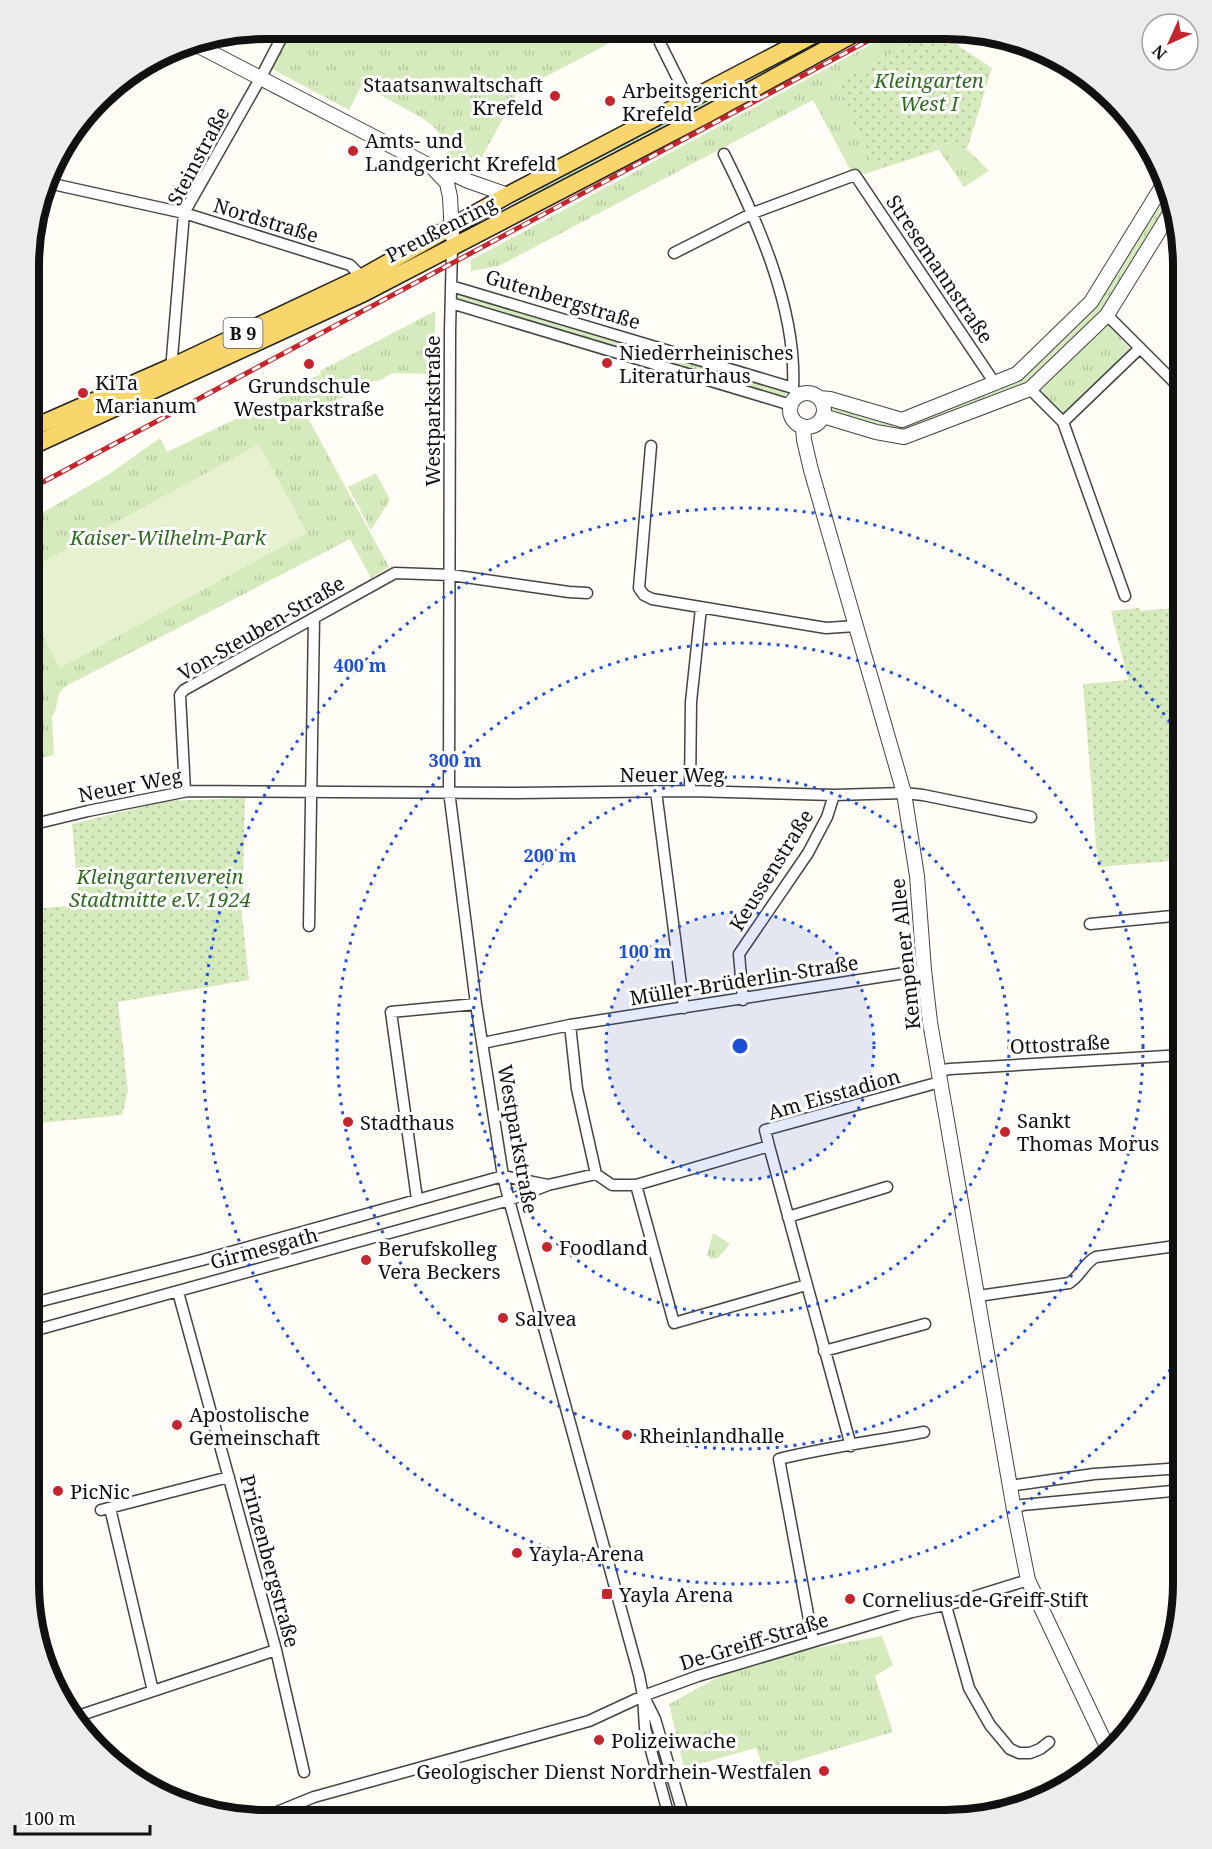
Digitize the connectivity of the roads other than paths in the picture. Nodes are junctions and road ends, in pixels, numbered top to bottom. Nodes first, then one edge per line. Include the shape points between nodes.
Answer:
1 (280, 39) edge
2 (662, 39) edge
3 (806, 39) edge
4 (845, 39) edge
5 (203, 48) edge
6 (260, 79) junction
7 (689, 101) junction
8 (724, 154) dead end
9 (432, 167) junction
10 (54, 184) edge
11 (1160, 190) edge
12 (508, 195) junction
13 (184, 213) junction
14 (753, 213) junction
15 (1168, 217) edge
16 (451, 228) junction
17 (452, 247) junction
18 (674, 253) dead end
19 (362, 277) junction
20 (451, 286) junction
21 (1091, 302) junction
22 (451, 303) junction
23 (1107, 315) junction
24 (1140, 348) junction
25 (1017, 374) junction
26 (172, 375) junction
27 (1173, 380) edge
28 (994, 382) junction
29 (1030, 389) junction
30 (794, 396) junction
31 (819, 398) junction
32 (823, 416) junction
33 (1063, 422) junction
34 (39, 426) edge
35 (803, 427) junction
36 (39, 442) edge
37 (651, 446) dead end
38 (451, 575) junction
39 (587, 593) dead end
40 (1125, 596) dead end
41 (701, 608) junction
42 (314, 618) junction
43 (856, 626) junction
44 (185, 791) junction
45 (311, 791) junction
46 (449, 791) junction
47 (656, 791) junction
48 (690, 791) junction
49 (904, 793) junction
50 (834, 795) junction
51 (1031, 817) dead end
52 (39, 823) edge
53 (1173, 916) edge
54 (1090, 924) dead end
55 (309, 926) dead end
56 (924, 970) junction
57 (743, 1000) junction
58 (476, 1004) junction
59 (684, 1008) junction
60 (570, 1025) junction
61 (483, 1043) junction
62 (1173, 1056) edge
63 (939, 1077) junction
64 (770, 1146) junction
65 (596, 1174) junction
66 (503, 1176) junction
67 (548, 1185) junction
68 (636, 1185) junction
69 (888, 1187) dead end
70 (417, 1200) junction
71 (509, 1200) junction
72 (788, 1217) junction
73 (1173, 1246) edge
74 (806, 1285) junction
75 (178, 1292) junction
76 (978, 1296) junction
77 (39, 1301) edge
78 (925, 1324) dead end
79 (39, 1329) edge
80 (824, 1352) junction
81 (924, 1432) dead end
82 (851, 1446) junction
83 (1173, 1469) edge
84 (228, 1477) junction
85 (1010, 1486) junction
86 (1173, 1491) edge
87 (1014, 1510) junction
88 (1028, 1580) junction
89 (946, 1605) junction
90 (813, 1641) junction
91 (276, 1650) junction
92 (153, 1690) junction
93 (643, 1696) junction
94 (81, 1715) edge
95 (1049, 1742) dead end
96 (1106, 1745) edge
97 (304, 1772) dead end
98 (282, 1810) edge
99 (667, 1810) edge
100 (682, 1810) edge

1 - 6 street, Steinstraße
2 - 7 street via 660,43
3 - 7 main road, Preußenring / B 9
4 - 17 main road, Preußenring / B 9
5 - 6 street
6 - 9 street
6 - 13 street, Steinstraße
7 - 12 main road, Preußenring / B 9
8 - 14 street
9 - 12 street
9 - 16 street via 447,183
10 - 13 street, Nordstraße
11 - 21 street
12 - 16 main road, Preußenring / B 9
13 - 19 street, Nordstraße via 350,264
13 - 26 street, Steinstraße
14 - 18 street
14 - 28 street, Stresemannstraße via 855,175
14 - 30 street via 781,297 792,350
15 - 23 street
16 - 17 street
16 - 19 main road, Preußenring / B 9
17 - 20 street, Westparkstraße
17 - 26 main road, Preußenring / B 9 via 364,293
19 - 26 main road, Preußenring / B 9
20 - 22 street, Westparkstraße
20 - 30 street, Gutenbergstraße
21 - 23 street
21 - 25 street
22 - 30 street, Gutenbergstraße
22 - 38 street, Westparkstraße
23 - 24 street
23 - 29 street
24 - 27 street
24 - 33 street
25 - 28 street
25 - 29 street
26 - 34 main road, Preußenring / B 9
26 - 36 main road, Preußenring / B 9
28 - 31 street via 902,420
29 - 32 street via 904,437
29 - 33 street
30 - 31 street via 808,393
30 - 35 street via 792,418
31 - 32 street via 824,406
32 - 35 street via 816,425
33 - 40 street
35 - 43 street, Kempener Allee
37 - 41 street via 639,588 652,599
38 - 39 street
38 - 42 street, Von-Steuben-Straße via 395,573
38 - 46 street, Westparkstraße
41 - 43 street via 826,628
41 - 48 street via 691,702
42 - 44 street, Von-Steuben-Straße via 180,695
42 - 45 street
43 - 49 street, Kempener Allee
44 - 45 street, Neuer Weg
44 - 52 street, Neuer Weg
45 - 46 street, Neuer Weg
45 - 55 street
46 - 47 street, Neuer Weg
46 - 58 street, Westparkstraße
47 - 48 street, Neuer Weg
47 - 59 street
48 - 50 street, Neuer Weg
49 - 50 street, Neuer Weg
49 - 51 street, Neuer Weg
49 - 56 street, Kempener Allee via 918,885
50 - 57 street, Keussenstraße via 808,853 739,954
53 - 54 street
56 - 57 street, Müller-Brüderlin-Straße
56 - 63 street, Kempener Allee
57 - 59 street, Müller-Brüderlin-Straße
58 - 61 street, Westparkstraße
58 - 70 street via 391,1012
59 - 60 street, Müller-Brüderlin-Straße
60 - 61 street, Müller-Brüderlin-Straße
60 - 65 street via 577,1089
61 - 66 street, Westparkstraße
62 - 63 street, Ottostraße via 950,1069
63 - 64 street, Am Eisstadion via 765,1130
63 - 76 street, Kempener Allee
64 - 68 street, Am Eisstadion
64 - 72 street
65 - 67 street
65 - 68 street, Am Eisstadion via 612,1185
66 - 67 street
66 - 70 street, Girmesgath
66 - 71 street, Westparkstraße
67 - 71 street
68 - 74 street via 674,1323
69 - 72 street
70 - 77 street, Girmesgath
71 - 75 street, Girmesgath
71 - 93 street, Westparkstraße
72 - 74 street
73 - 76 street via 1096,1257 1069,1283
74 - 80 street
75 - 79 street, Girmesgath
75 - 84 street, Prinzenbergstraße
76 - 85 street, Kempener Allee
78 - 80 street
80 - 82 street
81 - 82 street
82 - 90 street via 779,1459
83 - 85 street
84 - 91 street, Prinzenbergstraße
84 - 92 street via 105,1509
85 - 87 street, Kempener Allee
86 - 87 street via 1022,1505
87 - 88 street, Kempener Allee
88 - 89 street, De-Greiff-Straße
88 - 96 street, Kempener Allee
89 - 90 street, De-Greiff-Straße
89 - 95 street via 969,1688 990,1725 1010,1749 1019,1753 1030,1753
90 - 93 street, De-Greiff-Straße
91 - 92 street
91 - 97 street, Prinzenbergstraße
92 - 94 street
93 - 98 street, De-Greiff-Straße via 589,1721 314,1797
93 - 99 street, Westparkstraße via 645,1728
93 - 100 street, Westparkstraße via 655,1719

